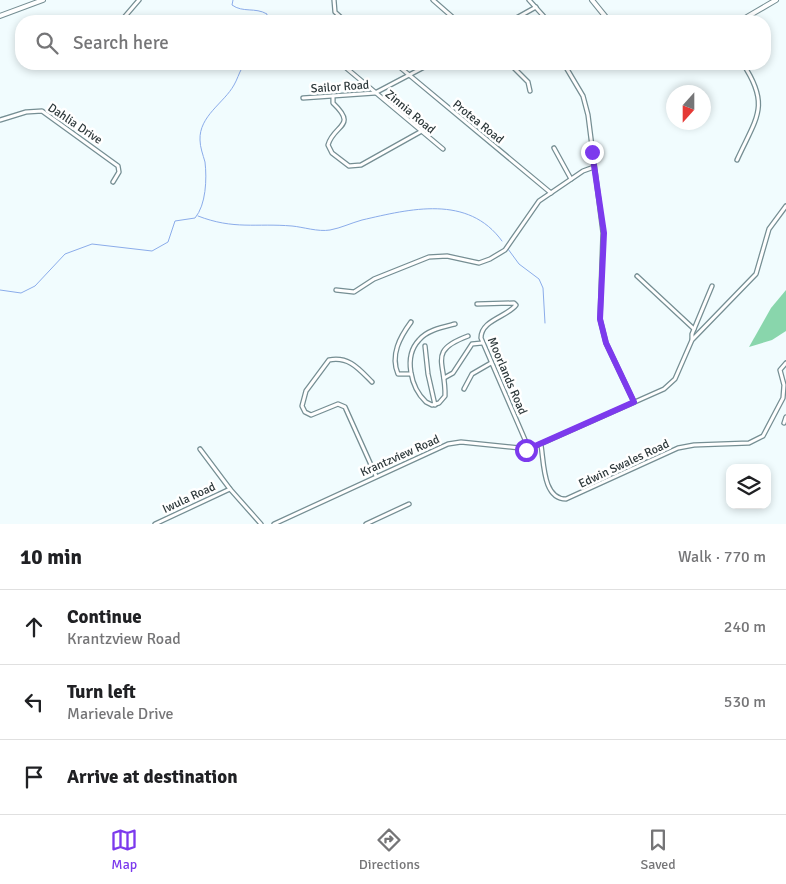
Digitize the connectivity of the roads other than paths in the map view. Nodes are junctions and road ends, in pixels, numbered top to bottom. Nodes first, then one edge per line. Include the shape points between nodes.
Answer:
1 (43, 0) edge
2 (139, 0) edge
3 (334, 0) edge
4 (433, 0) edge
5 (592, 0) edge
6 (776, 0) edge
7 (530, 1) edge
8 (536, 7) junction
9 (530, 11) junction
10 (126, 15) edge
11 (338, 15) edge
12 (450, 15) edge
13 (522, 15) edge
14 (543, 15) edge
15 (604, 15) edge
16 (750, 15) edge
17 (0, 16) edge
18 (348, 70) edge
19 (403, 70) edge
20 (419, 70) edge
21 (516, 70) edge
22 (567, 70) edge
23 (747, 70) edge
24 (409, 75) junction
25 (530, 91) dead end
26 (375, 94) junction
27 (332, 96) junction
28 (303, 98) dead end
29 (0, 120) edge
30 (420, 132) junction
31 (554, 148) dead end
32 (443, 149) dead end
33 (593, 160) junction
34 (737, 160) dead end
35 (594, 167) junction
36 (587, 169) junction
37 (571, 179) junction
38 (113, 182) dead end
39 (551, 192) junction
40 (786, 206) edge
41 (637, 276) dead end
42 (712, 286) dead end
43 (336, 290) dead end
44 (478, 304) dead end
45 (411, 322) dead end
46 (455, 324) dead end
47 (694, 329) junction
48 (468, 336) dead end
49 (692, 340) junction
50 (482, 343) junction
51 (425, 346) dead end
52 (492, 363) junction
53 (786, 363) edge
54 (411, 374) junction
55 (444, 378) junction
56 (784, 381) edge
57 (372, 382) dead end
58 (464, 389) dead end
59 (634, 402) junction
60 (435, 405) junction
61 (786, 417) edge
62 (784, 423) dead end
63 (541, 445) junction
64 (200, 449) dead end
65 (529, 449) junction
66 (376, 476) junction
67 (230, 489) junction
68 (408, 504) dead end
69 (155, 524) edge
70 (261, 524) edge
71 (274, 524) edge
72 (366, 524) edge

1 - 17 main road
2 - 10 street
3 - 11 street
4 - 12 street
5 - 15 main road
6 - 16 main road
7 - 8 street
7 - 9 street
8 - 9 street
8 - 14 street
9 - 13 street
18 - 26 street, Zinnia Road
19 - 24 street, Protea Road
20 - 24 street, Sailor Road
21 - 25 street via 528,82
22 - 33 street via 586,103
23 - 34 street via 756,83 760,107
24 - 26 street, Sailor Road
24 - 39 street, Protea Road
26 - 27 street, Sailor Road
26 - 30 street, Zinnia Road
27 - 28 street, Sailor Road
27 - 30 street via 333,103 343,112 344,120 328,145 334,155 353,167
29 - 38 street, Dahlia Drive via 26,112 42,112 118,166 119,172
30 - 32 street, Zinnia Road
31 - 37 street
33 - 35 street
33 - 36 street
35 - 36 street
35 - 59 street via 604,233 600,319 606,343
36 - 37 street
37 - 39 street
39 - 43 street via 536,205 505,250 490,259 474,263 447,256 429,257 374,279 354,292
40 - 49 street, Krantzview Road via 769,229 756,274
41 - 47 street
42 - 47 street
44 - 50 street, Moorlands Road via 514,303 516,306 484,329
45 - 54 street via 399,339 396,353 398,374
46 - 54 street via 439,328 419,340 412,353
47 - 49 street
48 - 55 street via 453,341 444,349 441,356
49 - 59 street, Krantzview Road via 672,383
50 - 52 street, Moorlands Road
50 - 55 street via 472,344 453,373
51 - 60 street
52 - 58 street via 472,374
52 - 65 street, Moorlands Road
53 - 56 street, Edwin Swales Road via 780,370
54 - 60 street via 423,400
55 - 60 street via 445,396
56 - 63 street, Edwin Swales Road via 783,398 774,417 763,436 756,440 670,450 566,499 556,497 550,491
57 - 66 street via 349,362 329,360 306,391 302,406 311,415 338,404 346,407
59 - 63 street, Krantzview Road
61 - 62 street
63 - 65 street, Krantzview Road
64 - 67 street
65 - 66 street, Krantzview Road via 452,443
66 - 71 street, Krantzview Road
67 - 69 street, Iwula Road
67 - 70 street
68 - 72 street

